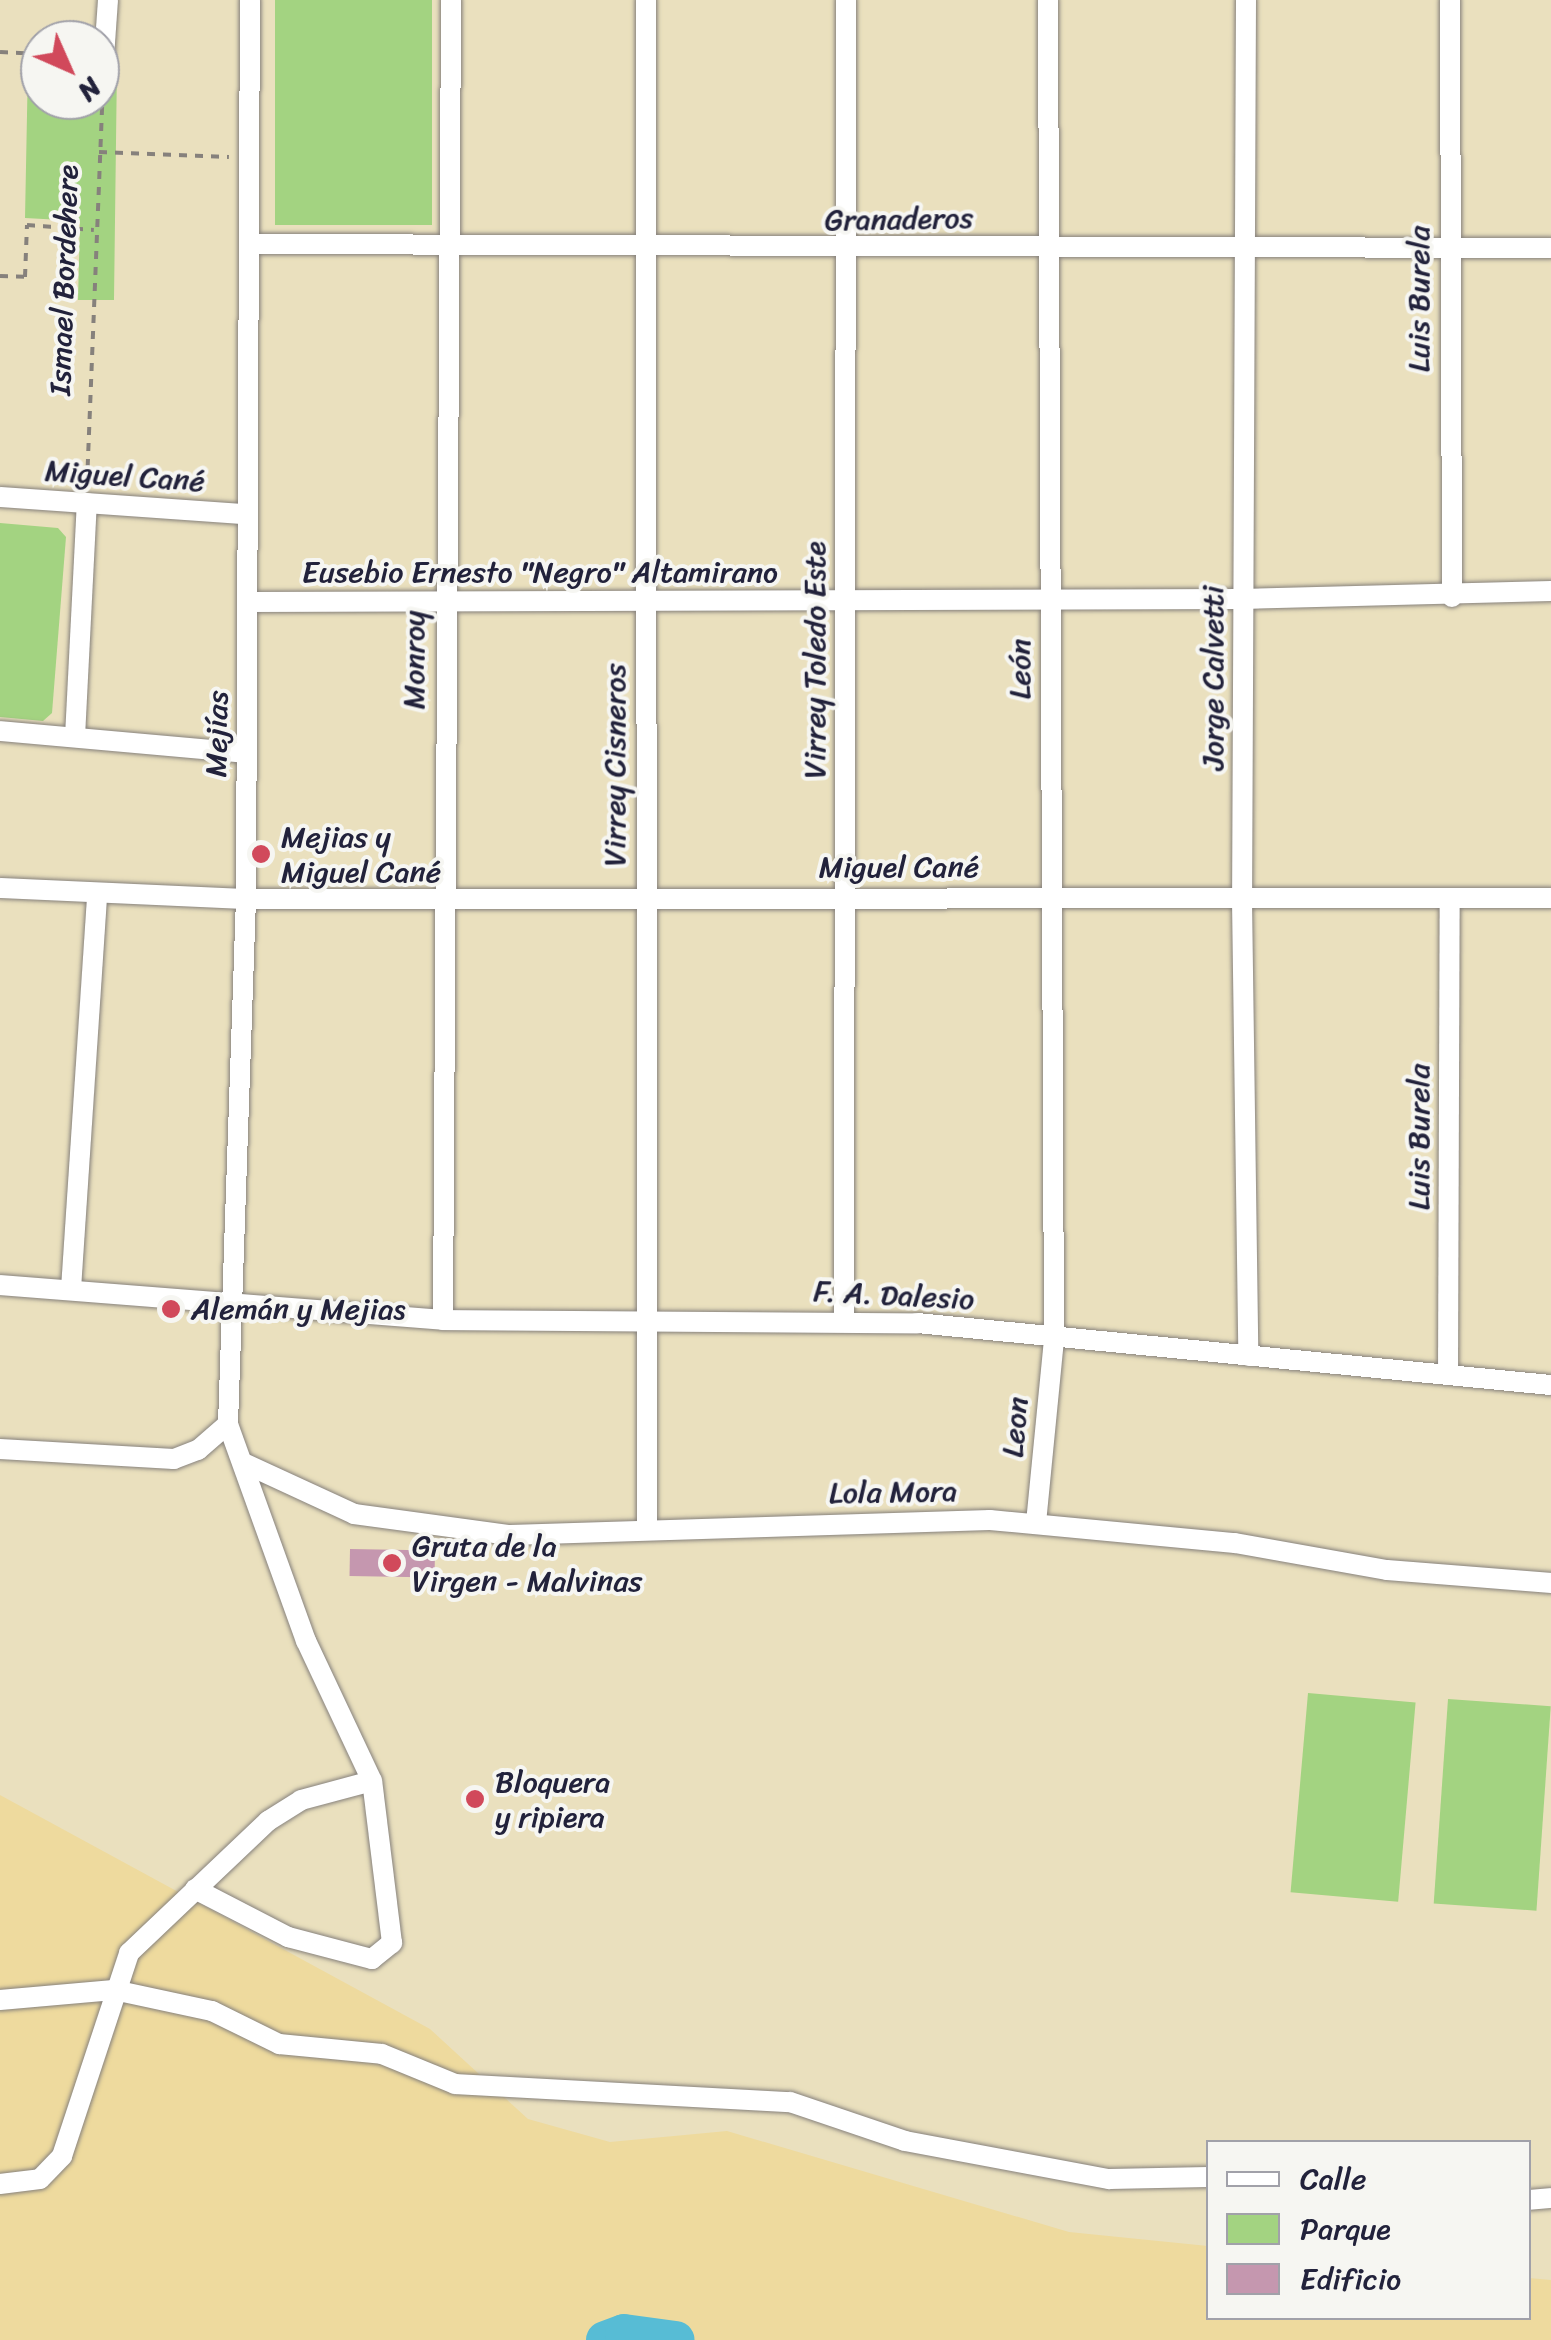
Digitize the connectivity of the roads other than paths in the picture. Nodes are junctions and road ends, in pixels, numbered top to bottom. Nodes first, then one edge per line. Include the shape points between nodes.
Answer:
1 (250, 0) edge
2 (451, 0) edge
3 (646, 0) edge
4 (846, 0) edge
5 (1048, 0) edge
6 (1246, 0) edge
7 (1450, 0) edge
8 (249, 244) junction
9 (1050, 246) junction
10 (448, 248) junction
11 (1245, 248) junction
12 (1551, 248) edge
13 (1448, 249) junction
14 (642, 250) junction
15 (846, 250) junction
16 (0, 497) edge
17 (87, 504) junction
18 (246, 514) junction
19 (1551, 591) edge
20 (1452, 597) junction
21 (1050, 598) junction
22 (1244, 600) junction
23 (248, 602) junction
24 (644, 602) junction
25 (844, 602) junction
26 (444, 604) junction
27 (0, 731) edge
28 (75, 737) junction
29 (246, 753) junction
30 (0, 888) edge
31 (97, 895) junction
32 (446, 896) junction
33 (646, 896) junction
34 (848, 897) junction
35 (1551, 898) edge
36 (246, 899) junction
37 (1050, 899) junction
38 (1450, 899) junction
39 (1242, 900) junction
40 (0, 1284) edge
41 (71, 1289) junction
42 (232, 1305) junction
43 (647, 1318) junction
44 (443, 1320) junction
45 (844, 1320) junction
46 (1054, 1338) junction
47 (1248, 1356) junction
48 (1448, 1375) junction
49 (1551, 1385) edge
50 (228, 1424) junction
51 (0, 1449) edge
52 (246, 1464) junction
53 (1036, 1522) junction
54 (647, 1530) junction
55 (1551, 1583) edge
56 (372, 1782) junction
57 (195, 1889) junction
58 (114, 1990) junction
59 (0, 2000) edge
60 (1206, 2176) edge
61 (0, 2184) edge

1 - 8 street, Mejías
2 - 10 street, Monroy
3 - 14 street, Virrey Cisneros
4 - 15 street, Virrey Toledo Este
5 - 9 street, León
6 - 11 street, Jorge Calvetti
7 - 13 street, Luis Burela
8 - 10 street, Granaderos
8 - 18 street, Mejías
9 - 11 street, Granaderos
9 - 15 street, Granaderos
9 - 21 street, León
10 - 14 street, Granaderos
10 - 26 street, Monroy
11 - 13 street, Granaderos
11 - 22 street, Jorge Calvetti
12 - 13 street, Granaderos
13 - 20 street, Luis Burela
14 - 15 street, Granaderos
14 - 24 street, Virrey Cisneros
15 - 25 street, Virrey Toledo Este
16 - 17 street, Miguel Cané
17 - 18 street, Miguel Cané
17 - 28 street
18 - 23 street, Mejías
19 - 20 street, Eusebio Ernesto "Negro" Altamirano
20 - 22 street, Eusebio Ernesto "Negro" Altamirano
21 - 22 street, Eusebio Ernesto "Negro" Altamirano
21 - 25 street, Eusebio Ernesto "Negro" Altamirano
21 - 37 street, León
22 - 39 street, Jorge Calvetti
23 - 26 street, Eusebio Ernesto "Negro" Altamirano
23 - 29 street, Mejías
24 - 25 street, Eusebio Ernesto "Negro" Altamirano
24 - 26 street, Eusebio Ernesto "Negro" Altamirano
24 - 33 street, Virrey Cisneros
25 - 34 street, Virrey Toledo Este
26 - 32 street, Monroy
27 - 28 street
28 - 29 street
29 - 36 street, Mejías
30 - 31 street, Miguel Cané
31 - 36 street, Miguel Cané
31 - 41 street
32 - 33 street, Miguel Cané
32 - 36 street, Miguel Cané
32 - 44 street, Monroy
33 - 34 street, Miguel Cané
33 - 43 street, Virrey Cisneros
34 - 37 street, Miguel Cané
34 - 45 street, Virrey Toledo Este
35 - 38 street, Miguel Cané
36 - 42 street, Mejías
37 - 39 street, Miguel Cané
37 - 46 street, León
38 - 39 street, Miguel Cané
38 - 48 street, Luis Burela
39 - 47 street, Jorge Calvetti
40 - 41 street, F. A. Dalesio
41 - 42 street, F. A. Dalesio
42 - 44 street, F. A. Dalesio
42 - 50 street, Mejías
43 - 44 street, F. A. Dalesio
43 - 45 street, F. A. Dalesio
43 - 54 street, Virrey Cisneros
45 - 46 street, F. A. Dalesio
46 - 47 street, F. A. Dalesio
46 - 53 street, Leon
47 - 48 street, F. A. Dalesio
48 - 49 street, F. A. Dalesio
50 - 51 street via 174,1460
50 - 52 street, Mejías
52 - 54 street, Lola Mora via 354,1514 413,1524 510,1535
52 - 56 street, Mejías via 306,1641
53 - 54 street, Lola Mora
53 - 55 street, Lola Mora via 1234,1543 1387,1570
56 - 57 street via 300,1800
56 - 57 street, Mejías via 392,1943 372,1959 288,1937
57 - 58 street via 129,1953
58 - 59 street
58 - 60 street via 212,2011 279,2044 382,2054 455,2084 790,2102 904,2141 1109,2179
58 - 61 street via 62,2156 40,2179

